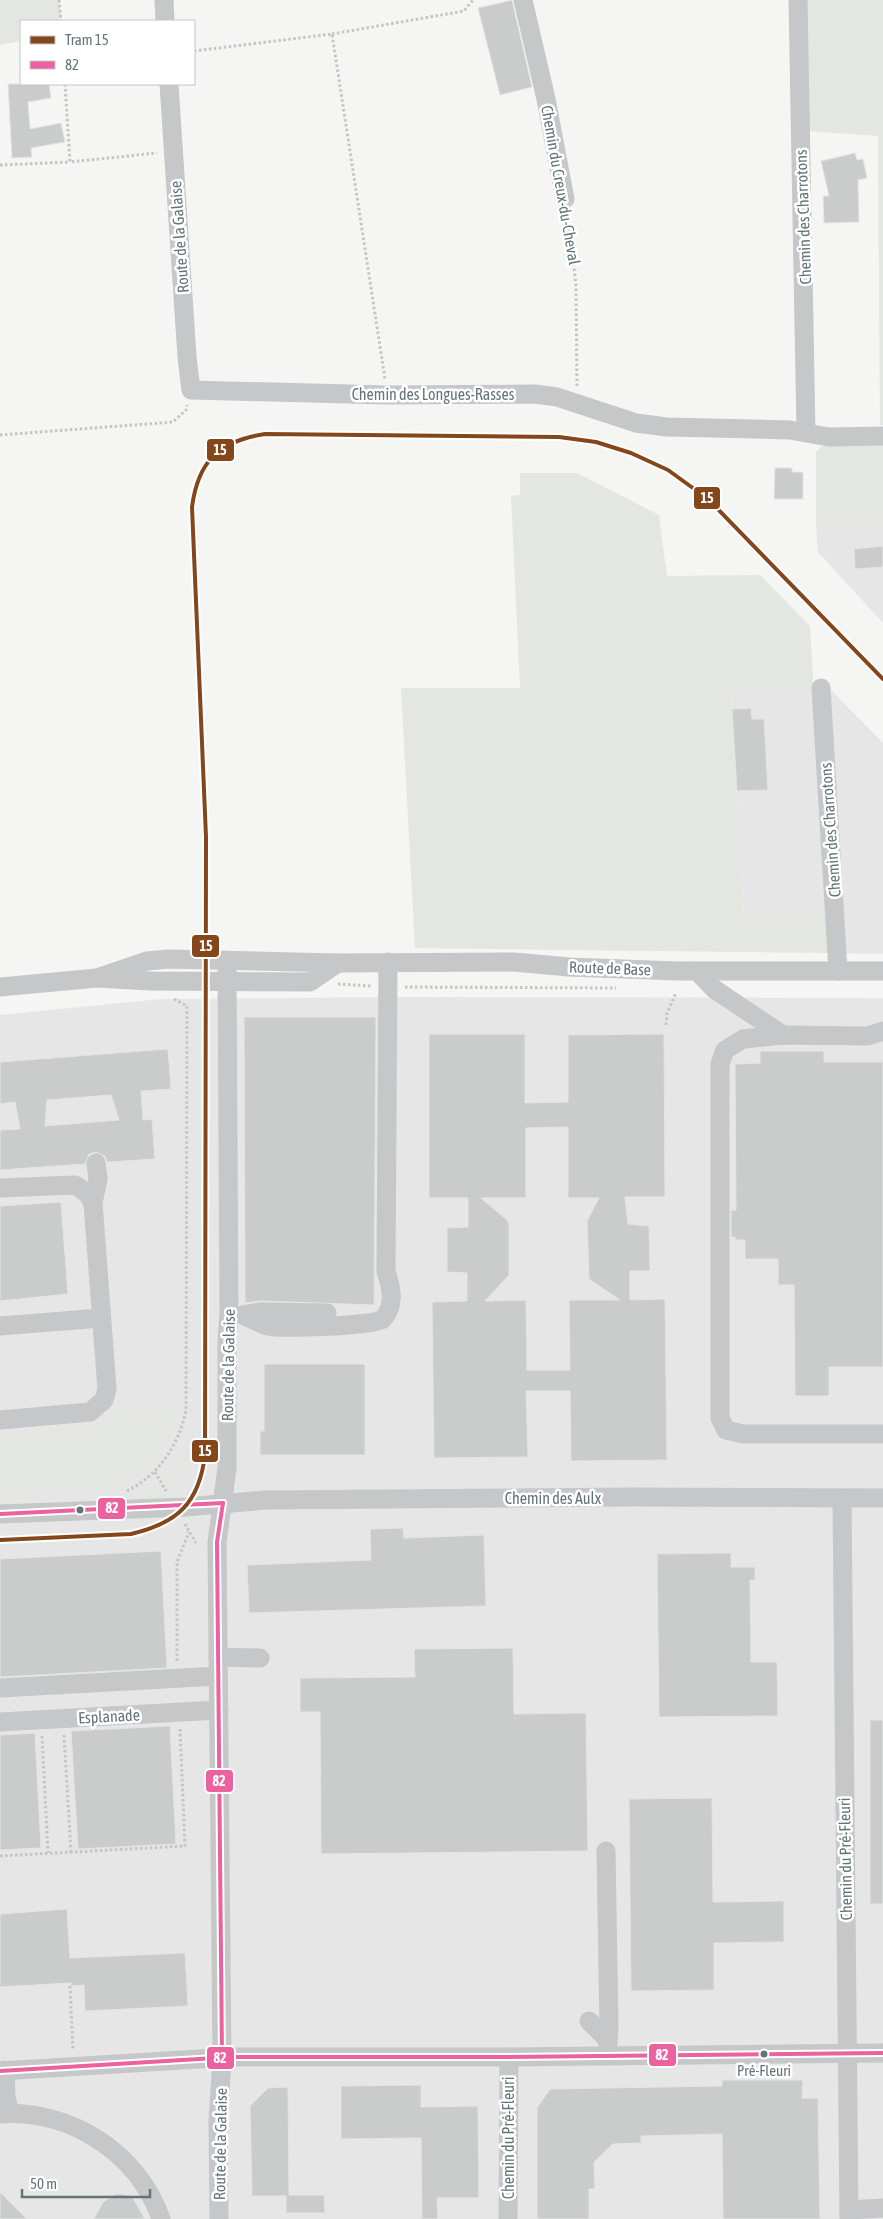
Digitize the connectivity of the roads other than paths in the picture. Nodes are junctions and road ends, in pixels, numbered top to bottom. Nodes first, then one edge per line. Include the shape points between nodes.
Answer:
1 (164, 0) edge
2 (523, 0) edge
3 (798, 0) edge
4 (165, 20) edge
5 (169, 85) edge
6 (565, 199) road end
7 (191, 390) joint
8 (806, 433) junction
9 (883, 436) edge
10 (821, 688) dead end
11 (227, 960) junction
12 (388, 962) junction
13 (338, 963) junction
14 (697, 971) junction
15 (838, 971) junction
16 (883, 972) edge
17 (97, 978) junction
18 (227, 982) junction
19 (0, 987) edge
20 (883, 1031) edge
21 (783, 1035) junction
22 (96, 1163) dead end
23 (0, 1188) edge
24 (92, 1203) junction
25 (327, 1313) dead end
26 (236, 1314) junction
27 (102, 1318) junction
28 (0, 1326) edge
29 (0, 1420) edge
30 (883, 1434) edge
31 (883, 1498) edge
32 (842, 1499) junction
33 (223, 1504) junction
34 (0, 1514) edge
35 (218, 1657) junction
36 (260, 1658) dead end
37 (218, 1676) junction
38 (0, 1688) edge
39 (219, 1710) junction
40 (0, 1722) edge
41 (606, 1851) dead end
42 (589, 2021) dead end
43 (608, 2048) junction
44 (883, 2053) edge
45 (847, 2054) junction
46 (509, 2057) junction
47 (222, 2059) junction
48 (2, 2070) edge
49 (5, 2113) edge
50 (883, 2208) edge
51 (849, 2214) edge
52 (161, 2219) edge
53 (219, 2219) edge
54 (508, 2219) edge

1 - 4 street
2 - 6 street, Chemin du Creux-du-Cheval
3 - 8 street, Chemin des Charrotons
5 - 7 street, Route de la Galaise
7 - 8 street, Chemin des Longues-Rasses via 535,394 557,397 636,423
8 - 9 street, Chemin des Longues-Rasses via 829,437
10 - 15 street, Chemin des Charrotons
11 - 13 street, Route de Base
11 - 17 street, Route de Base via 147,961
11 - 18 street, Route de la Galaise
12 - 13 street, Route de Base
12 - 14 street, Route de Base via 514,962
12 - 26 street via 386,1271 391,1287 388,1312 381,1321 344,1325 268,1326
13 - 18 street, Route de Base via 310,982
14 - 15 street, Route de Base
14 - 21 street via 714,989
15 - 16 street, Route de Base
17 - 18 street, Route de Base
17 - 19 street, Route de Base
18 - 26 street, Route de la Galaise
20 - 21 street via 868,1036
21 - 30 street via 743,1039 725,1050 720,1064 720,1418 726,1430 743,1434
22 - 24 street via 98,1178
23 - 24 street via 75,1185 87,1193
24 - 27 street
25 - 26 street
26 - 33 street, Route de la Galaise via 227,1341 227,1468
27 - 28 street
27 - 29 street via 107,1389 98,1407 81,1414
31 - 32 street, Chemin des Aulx
32 - 33 street, Chemin des Aulx via 376,1498 260,1500
32 - 45 street, Chemin du Pré-Fleuri
33 - 34 street, Chemin des Aulx
33 - 35 street, Route de la Galaise via 216,1542
35 - 36 street
35 - 37 street, Route de la Galaise
37 - 38 street
37 - 39 street, Route de la Galaise
39 - 40 street, Esplanade
39 - 47 street, Route de la Galaise
41 - 43 street
42 - 43 street
43 - 45 street
43 - 46 street
44 - 45 street
45 - 51 street, Chemin du Pré-Fleuri
46 - 47 street via 274,2056
46 - 54 street, Chemin du Pré-Fleuri
47 - 48 street
47 - 53 street, Route de la Galaise via 218,2120
48 - 49 street
49 - 52 street via 52,2117 96,2137 140,2180
50 - 51 street

